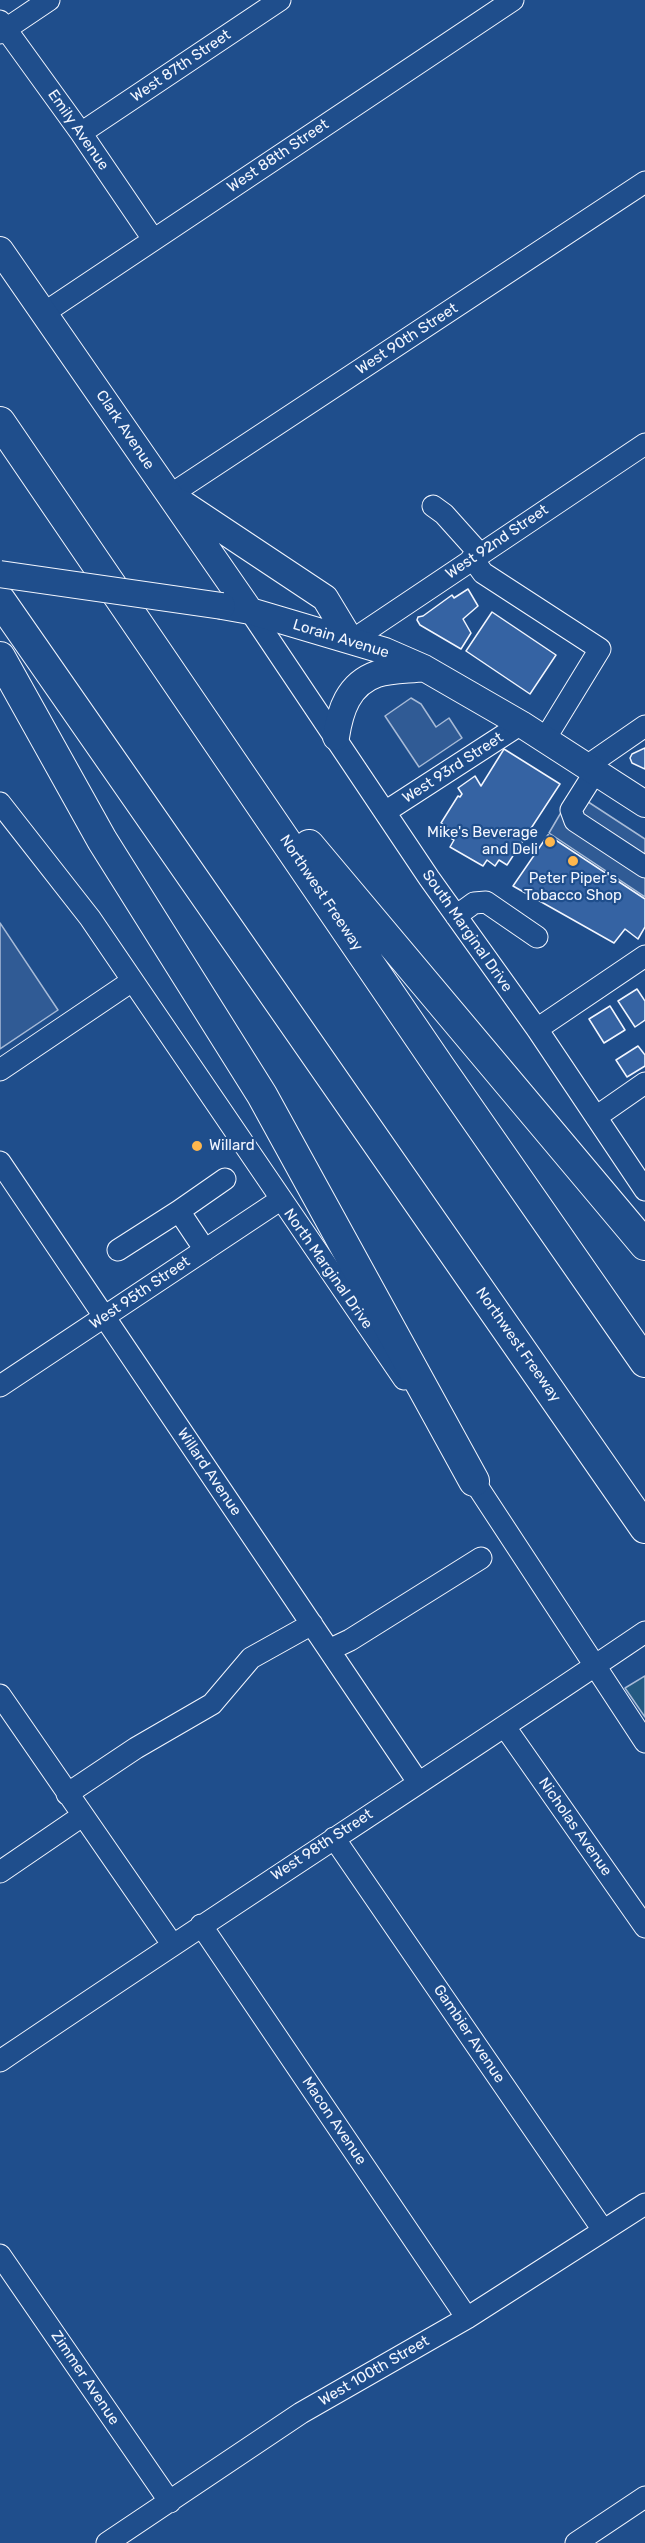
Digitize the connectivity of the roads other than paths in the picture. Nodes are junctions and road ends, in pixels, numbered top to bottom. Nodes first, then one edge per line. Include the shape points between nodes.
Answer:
1 (49, 0) edge
2 (280, 0) edge
3 (513, 0) edge
4 (2, 28) edge
5 (81, 133) junction
6 (645, 182) edge
7 (153, 239) junction
8 (0, 250) edge
9 (44, 313) junction
10 (0, 422) edge
11 (645, 444) edge
12 (170, 495) junction
13 (433, 506) dead end
14 (476, 556) junction
15 (0, 574) edge
16 (0, 600) edge
17 (250, 611) junction
18 (351, 641) junction
19 (0, 657) edge
20 (424, 668) junction
21 (202, 718) junction
22 (521, 724) junction
23 (645, 726) edge
24 (336, 737) junction
25 (545, 739) junction
26 (591, 769) junction
27 (0, 803) edge
28 (645, 804) edge
29 (385, 812) junction
30 (645, 867) edge
31 (456, 916) junction
32 (537, 937) dead end
33 (645, 956) edge
34 (132, 981) junction
35 (537, 1029) junction
36 (0, 1070) edge
37 (645, 1083) edge
38 (596, 1117) junction
39 (0, 1162) edge
40 (225, 1179) dead end
41 (645, 1190) edge
42 (280, 1200) junction
43 (179, 1211) junction
44 (645, 1245) edge
45 (117, 1250) dead end
46 (205, 1250) junction
47 (104, 1317) junction
48 (645, 1362) edge
49 (0, 1386) edge
50 (474, 1481) junction
51 (645, 1528) edge
52 (481, 1558) dead end
53 (312, 1624) junction
54 (645, 1632) edge
55 (329, 1650) junction
56 (594, 1666) junction
57 (2, 1703) edge
58 (506, 1726) junction
59 (645, 1742) edge
60 (418, 1782) junction
61 (68, 1794) junction
62 (82, 1816) junction
63 (334, 1838) junction
64 (0, 1872) edge
65 (201, 1925) junction
66 (645, 1927) edge
67 (172, 1944) junction
68 (0, 2061) edge
69 (645, 2204) edge
70 (603, 2230) junction
71 (0, 2255) edge
72 (467, 2318) junction
73 (645, 2497) edge
74 (170, 2502) junction
75 (107, 2543) edge
76 (576, 2543) edge

1 - 4 street
2 - 5 street, West 87th Street
3 - 7 street, West 88th Street
4 - 5 street, Emily Avenue
5 - 7 street, Emily Avenue
6 - 12 street, West 90th Street
7 - 9 street, West 88th Street
8 - 9 main road, Clark Avenue
9 - 12 main road, Clark Avenue
10 - 21 highway, Northwest Freeway
11 - 14 street, West 92nd Street
12 - 17 main road, Clark Avenue
12 - 18 main road via 325,598
13 - 14 street via 444,514
14 - 18 street, West 92nd Street
14 - 25 street via 483,573 600,649
15 - 17 main road, Lorain Avenue, bridge
16 - 51 highway, Northwest Freeway
17 - 18 main road, Lorain Avenue
17 - 24 street, South Marginal Drive
18 - 20 main road, Lorain Avenue
19 - 50 highway via 102,840 262,1095
20 - 22 main road, Lorain Avenue
20 - 24 main road via 377,674 354,689 343,704
21 - 44 highway
21 - 48 highway, Northwest Freeway
22 - 25 main road, Lorain Avenue
22 - 29 street, West 93rd Street
23 - 26 street
24 - 29 street, South Marginal Drive
25 - 26 main road, Lorain Avenue
26 - 28 main road, Lorain Avenue
26 - 30 street via 571,810 575,821
27 - 34 street, North Marginal Drive via 90,918
29 - 31 street, South Marginal Drive
31 - 32 street via 474,903 486,902
31 - 35 street, South Marginal Drive
33 - 35 street
34 - 36 street
34 - 42 street, North Marginal Drive
35 - 38 street, South Marginal Drive
37 - 38 street
38 - 41 street, South Marginal Drive
39 - 47 street, Willard Avenue
40 - 43 street
42 - 46 street, West 95th Street
42 - 50 street, North Marginal Drive
43 - 45 street
43 - 46 street
46 - 47 street, West 95th Street
47 - 49 street, West 95th Street
47 - 53 street, Willard Avenue
50 - 56 street, North Marginal Drive
52 - 55 street
53 - 55 street, Willard Avenue
53 - 61 street via 251,1658 212,1704
54 - 56 street, West 98th Street
55 - 60 street, Willard Avenue
56 - 58 street, West 98th Street
56 - 59 street, North Marginal Drive
57 - 61 street
58 - 60 street, West 98th Street
58 - 66 street, Nicholas Avenue
60 - 63 street, West 98th Street
61 - 62 street
62 - 64 street
62 - 67 street
63 - 65 street, West 98th Street
63 - 70 street, Gambier Avenue
65 - 67 street, West 98th Street
65 - 72 street, Macon Avenue
67 - 68 street, West 98th Street
69 - 70 street, West 100th Street
70 - 72 street, West 100th Street
71 - 74 street, Zimmer Avenue
72 - 74 street, West 100th Street via 301,2413
73 - 76 street
74 - 75 street, West 100th Street

